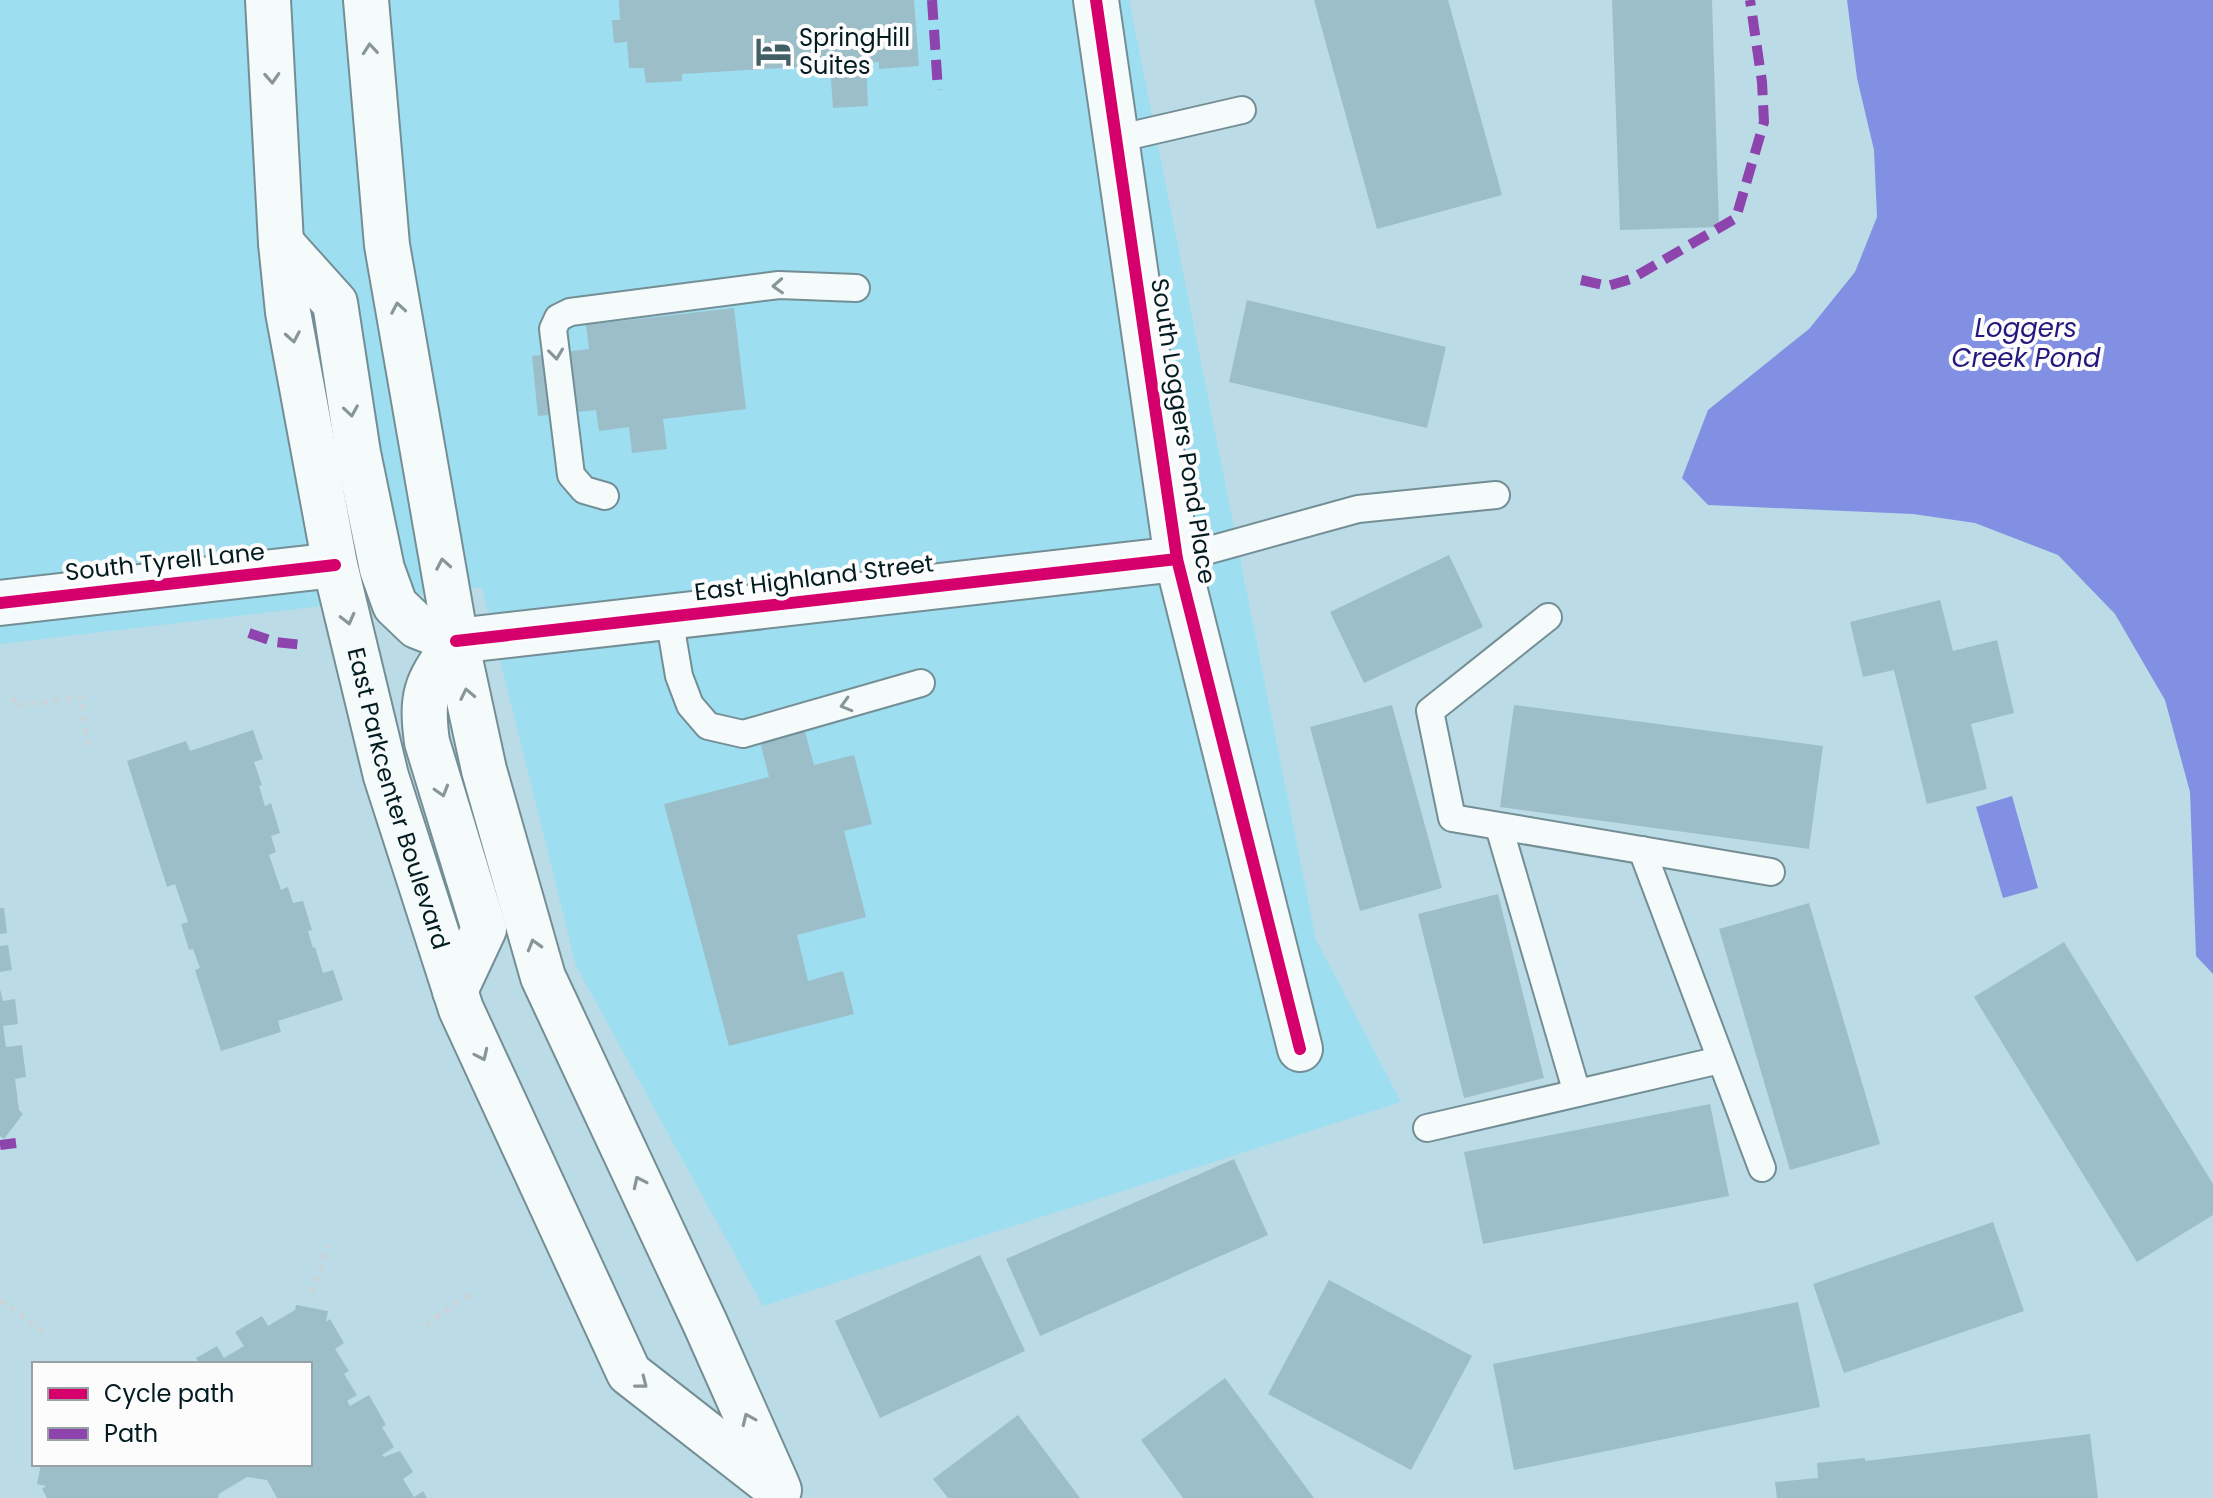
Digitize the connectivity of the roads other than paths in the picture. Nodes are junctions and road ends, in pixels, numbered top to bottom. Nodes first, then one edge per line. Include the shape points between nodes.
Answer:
1 (268, 0) edge
2 (366, 0) edge
3 (1096, 0) edge
4 (1242, 110) dead end
5 (1116, 139) junction
6 (281, 243) junction
7 (856, 288) dead end
8 (1496, 495) dead end
9 (605, 496) dead end
10 (1177, 559) junction
11 (335, 565) junction
12 (0, 603) edge
13 (669, 617) junction
14 (1548, 617) dead end
15 (456, 641) junction
16 (921, 683) dead end
17 (1499, 827) junction
18 (1642, 850) junction
19 (1771, 872) dead end
20 (455, 991) junction
21 (1300, 1049) dead end
22 (1720, 1060) junction
23 (1577, 1093) junction
24 (1427, 1128) dead end
25 (1762, 1168) dead end
26 (782, 1494) edge

1 -> 6 main road, East Parkcenter Boulevard
15 -> 2 main road, East Parkcenter Boulevard via 387,245
3 - 5 main road, South Loggers Pond Place
4 - 5 lane
5 - 10 main road, South Loggers Pond Place
6 -> 11 main road, East Parkcenter Boulevard via 288,312
6 -> 15 main road via 335,303 358,453 382,569 395,605 417,626
7 -> 9 lane via 779,285 570,312 558,318 553,329 571,475 584,490
8 - 10 lane via 1358,509
10 - 13 main road, East Highland Street
10 - 21 main road, South Loggers Pond Place
11 - 12 main road, South Tyrell Lane
11 -> 20 main road, East Parkcenter Boulevard via 386,776
13 - 15 main road, East Highland Street
16 -> 13 lane via 743,734 708,726 690,705 679,676
14 - 17 lane via 1430,711 1452,818
15 -> 20 main road via 430,680 423,710 427,742 484,929
26 -> 15 main road, East Parkcenter Boulevard via 543,977 484,770
17 - 18 lane
17 - 23 lane
18 - 19 lane
18 - 22 lane
20 -> 26 main road, East Parkcenter Boulevard via 629,1373
22 - 23 lane
22 - 25 lane
23 - 24 lane

